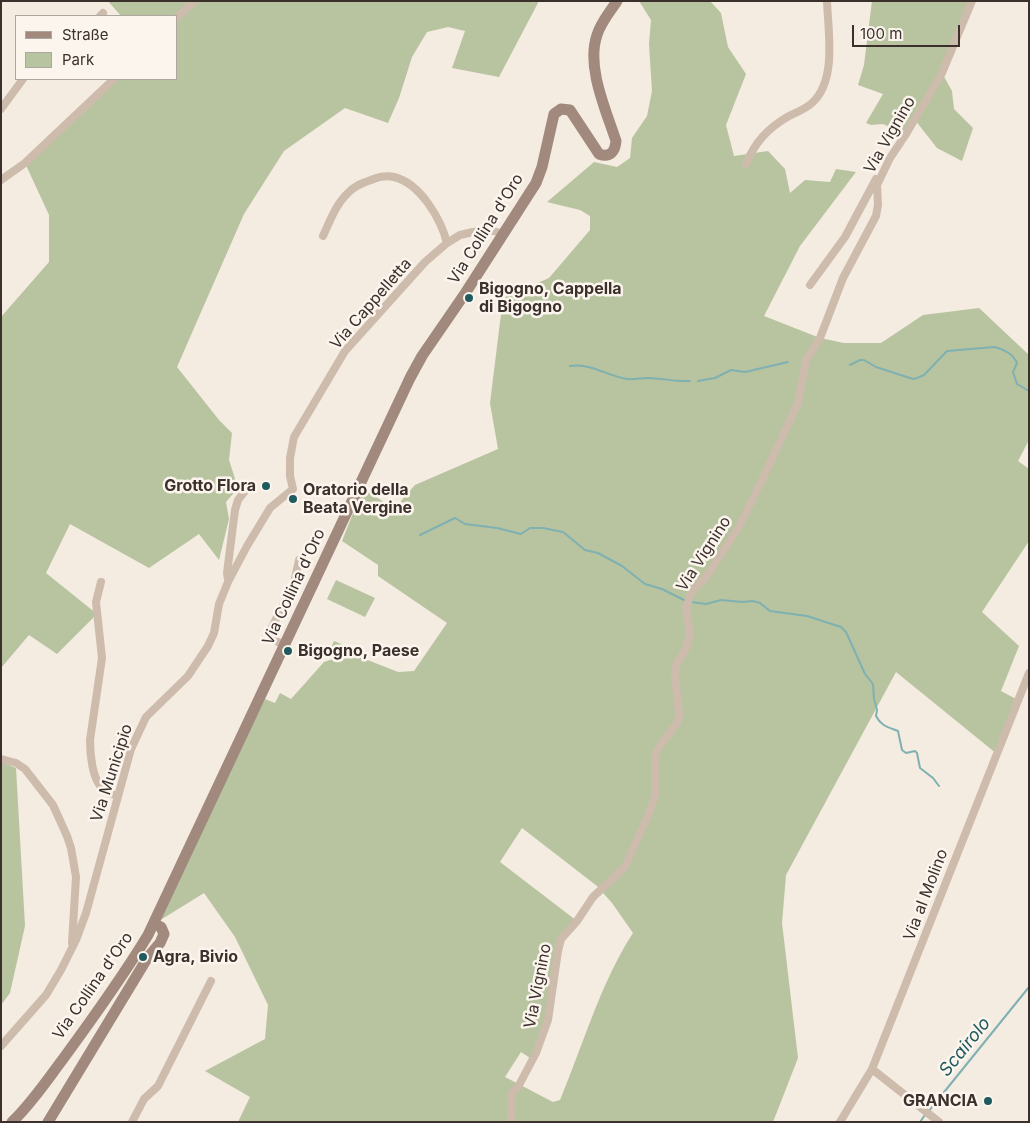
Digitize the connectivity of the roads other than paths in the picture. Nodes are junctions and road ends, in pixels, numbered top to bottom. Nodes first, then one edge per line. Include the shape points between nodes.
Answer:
1 (195, 1) edge
2 (617, 1) edge
3 (827, 1) edge
4 (972, 1) edge
5 (178, 16) edge
6 (22, 80) edge
7 (113, 80) edge
8 (1, 109) edge
9 (890, 158) junction
10 (746, 164) dead end
11 (1, 180) edge
12 (504, 234) junction
13 (323, 236) dead end
14 (447, 243) junction
15 (810, 285) dead end
16 (293, 441) joint
17 (245, 491) dead end
18 (299, 560) dead end
19 (102, 582) dead end
20 (228, 582) junction
21 (285, 646) junction
22 (1029, 673) edge
23 (1, 759) edge
24 (118, 796) junction
25 (154, 924) junction
26 (71, 950) junction
27 (212, 981) dead end
28 (1, 1046) edge
29 (872, 1069) junction
30 (12, 1122) edge
31 (48, 1122) edge
32 (132, 1122) edge
33 (511, 1122) edge
34 (840, 1122) edge
35 (938, 1122) edge

1 - 5 street
2 - 12 street, Via Collina d'Oro via 597,35 594,67 615,147 609,155 599,154 574,114 564,108 557,110 552,118 539,176
3 - 10 street via 830,44 823,87 812,103 772,128 752,149
4 - 9 street, Via Vignino via 942,73
6 - 8 street
7 - 11 street via 25,163
9 - 15 street via 884,163 845,237
9 - 33 street, Via Vignino via 877,185 876,216 842,278 820,338 806,360 798,404 740,525 706,578 691,593 686,608 690,635 676,665 678,722 656,753 652,806 625,867 593,897 561,938 548,1020 536,1053 512,1093
12 - 14 street, Via Cappelletta via 490,230 473,232
12 - 21 street, Via Collina d'Oro via 418,364
13 - 14 street via 348,192 360,184 387,176 404,181 422,195 443,228
14 - 16 street, Via Cappelletta via 425,262 345,351
16 - 20 street, Via Municipio via 292,489 266,513
17 - 20 street via 235,510
18 - 21 street via 294,583 271,628 273,639
19 - 24 street via 96,602 102,658 90,752 100,786
20 - 24 street, Via Municipio via 208,646 188,676 140,726
21 - 25 street, Via Collina d'Oro
22 - 29 street, Via al Molino
23 - 26 street via 24,769 53,805 72,849 76,877
24 - 26 street, Via Municipio via 84,920
25 - 30 street, Via Collina d'Oro via 104,1003
25 - 31 street via 161,927 164,934 160,943
26 - 28 street, Via Municipio via 46,995
27 - 32 street via 158,1086 144,1099
29 - 34 street, Via al Molino
29 - 35 street

